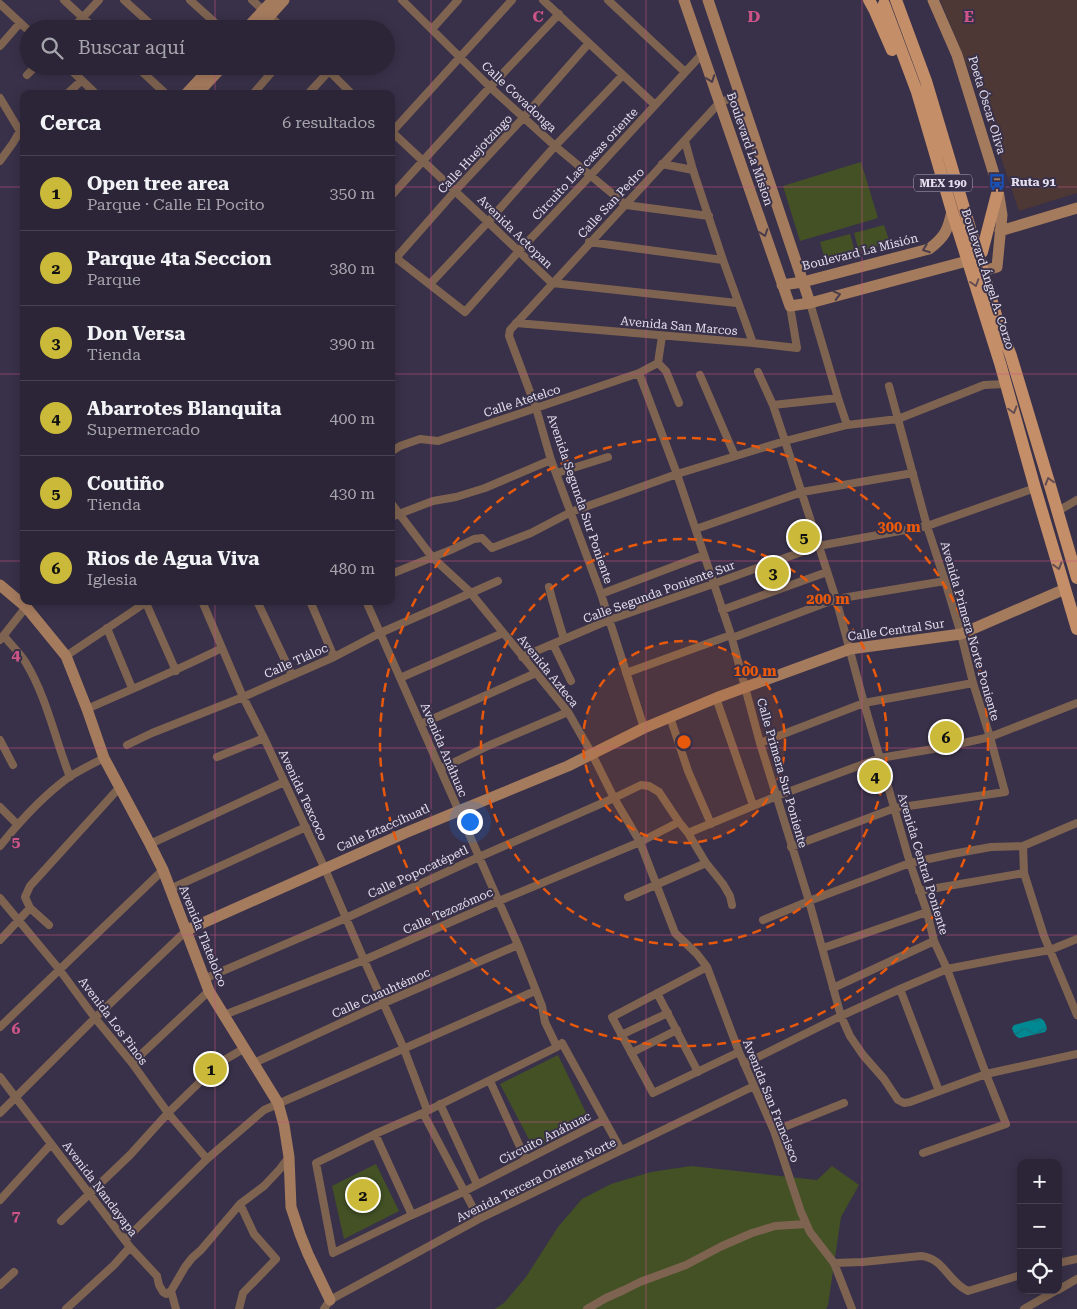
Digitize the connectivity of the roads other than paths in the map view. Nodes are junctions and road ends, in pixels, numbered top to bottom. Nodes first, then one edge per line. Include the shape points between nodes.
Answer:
1 (64, 0) edge
2 (99, 0) edge
3 (124, 0) edge
4 (190, 0) edge
5 (252, 0) edge
6 (273, 0) edge
7 (284, 0) edge
8 (402, 0) edge
9 (458, 0) edge
10 (512, 0) edge
11 (543, 0) edge
12 (608, 0) edge
13 (684, 0) edge
14 (708, 0) edge
15 (869, 0) edge
16 (903, 0) edge
17 (933, 0) edge
18 (890, 2) edge
19 (0, 4) edge
20 (266, 13) junction
21 (559, 14) junction
22 (83, 17) junction
23 (80, 20) edge
24 (86, 20) edge
25 (146, 20) edge
26 (212, 20) edge
27 (257, 20) edge
28 (262, 20) edge
29 (274, 20) edge
30 (20, 23) joint
31 (432, 29) junction
32 (589, 43) junction
33 (0, 46) edge
34 (702, 54) junction
35 (460, 57) junction
36 (685, 72) junction
37 (75, 75) edge
38 (146, 75) edge
39 (203, 75) edge
40 (205, 75) edge
41 (269, 75) edge
42 (322, 75) edge
43 (333, 75) edge
44 (623, 75) junction
45 (81, 81) junction
46 (490, 87) junction
47 (71, 90) edge
48 (91, 90) edge
49 (162, 90) edge
50 (190, 90) edge
51 (199, 90) edge
52 (256, 90) edge
53 (311, 90) edge
54 (348, 90) edge
55 (740, 96) junction
56 (0, 98) edge
57 (720, 102) junction
58 (656, 105) junction
59 (524, 118) junction
60 (395, 129) edge
61 (20, 132) edge
62 (395, 135) edge
63 (20, 137) edge
64 (685, 141) junction
65 (555, 146) junction
66 (0, 161) edge
67 (423, 161) junction
68 (937, 163) junction
69 (662, 164) junction
70 (693, 170) junction
71 (590, 176) junction
72 (998, 190) junction
73 (455, 191) junction
74 (395, 192) edge
75 (626, 205) junction
76 (1077, 208) edge
77 (952, 212) junction
78 (709, 216) junction
79 (488, 222) junction
80 (1000, 231) junction
81 (590, 242) junction
82 (518, 251) junction
83 (395, 259) edge
84 (723, 260) junction
85 (395, 261) edge
86 (980, 263) junction
87 (804, 282) junction
88 (552, 283) junction
89 (430, 284) junction
90 (782, 285) junction
91 (810, 302) junction
92 (737, 303) junction
93 (790, 306) junction
94 (516, 323) junction
95 (509, 336) joint
96 (662, 336) junction
97 (753, 343) junction
98 (1005, 360) junction
99 (658, 363) junction
100 (758, 372) dead end
101 (639, 373) junction
102 (700, 375) dead end
103 (1005, 384) junction
104 (889, 386) dead end
105 (838, 398) junction
106 (679, 404) dead end
107 (773, 406) junction
108 (536, 408) junction
109 (898, 419) junction
110 (847, 425) junction
111 (785, 441) junction
112 (395, 449) edge
113 (735, 456) junction
114 (608, 457) dead end
115 (551, 460) junction
116 (557, 473) junction
117 (913, 473) junction
118 (677, 474) junction
119 (1035, 488) junction
120 (802, 492) junction
121 (1077, 500) edge
122 (395, 507) edge
123 (1058, 511) junction
124 (571, 512) junction
125 (400, 513) junction
126 (395, 516) edge
127 (927, 526) junction
128 (696, 529) junction
129 (818, 546) junction
130 (704, 555) junction
131 (432, 557) junction
132 (395, 572) edge
133 (827, 572) junction
134 (1077, 578) edge
135 (498, 581) dead end
136 (945, 581) junction
137 (714, 584) junction
138 (0, 585) edge
139 (549, 587) dead end
140 (1065, 589) junction
141 (470, 592) junction
142 (601, 594) junction
143 (836, 599) junction
144 (20, 602) edge
145 (24, 605) edge
146 (142, 605) edge
147 (148, 605) edge
148 (204, 605) edge
149 (259, 605) edge
150 (312, 605) edge
151 (368, 605) edge
152 (26, 607) junction
153 (722, 610) junction
154 (609, 620) junction
155 (107, 628) junction
156 (1077, 629) edge
157 (380, 633) junction
158 (503, 633) junction
159 (961, 634) junction
160 (732, 637) junction
161 (2, 638) edge
162 (564, 639) junction
163 (553, 644) junction
164 (222, 648) junction
165 (850, 649) junction
166 (66, 656) junction
167 (334, 657) junction
168 (522, 657) junction
169 (176, 671) junction
170 (536, 673) junction
171 (626, 673) junction
172 (292, 675) junction
173 (400, 678) junction
174 (571, 681) dead end
175 (973, 684) junction
176 (746, 687) junction
177 (132, 688) junction
178 (243, 697) junction
179 (716, 698) junction
180 (864, 703) junction
181 (1077, 703) edge
182 (87, 709) junction
183 (568, 712) junction
184 (670, 717) junction
185 (421, 724) junction
186 (644, 728) junction
187 (990, 737) junction
188 (264, 738) junction
189 (0, 740) edge
190 (760, 743) junction
191 (127, 745) dead end
192 (592, 754) junction
193 (217, 757) dead end
194 (104, 758) junction
195 (880, 758) junction
196 (13, 765) dead end
197 (440, 769) junction
198 (70, 777) junction
199 (284, 782) junction
200 (119, 788) junction
201 (777, 796) junction
202 (614, 798) junction
203 (753, 805) junction
204 (0, 807) edge
205 (895, 808) junction
206 (458, 811) junction
207 (679, 822) junction
208 (1077, 822) edge
209 (17, 824) junction
210 (711, 824) junction
211 (306, 827) junction
212 (688, 833) junction
213 (640, 842) junction
214 (150, 844) junction
215 (0, 846) edge
216 (1023, 846) junction
217 (792, 847) junction
218 (479, 857) junction
219 (706, 863) junction
220 (910, 863) junction
221 (325, 869) junction
222 (163, 870) junction
223 (1024, 873) junction
224 (656, 884) junction
225 (170, 889) junction
226 (919, 891) junction
227 (628, 897) dead end
228 (0, 898) edge
229 (499, 901) junction
230 (809, 901) junction
231 (732, 905) dead end
232 (30, 908) junction
233 (927, 912) junction
234 (346, 918) junction
235 (763, 920) dead end
236 (19, 921) junction
237 (49, 926) dead end
238 (187, 930) junction
239 (675, 933) joint
240 (1077, 939) edge
241 (0, 940) edge
242 (934, 941) junction
243 (518, 945) junction
244 (823, 948) junction
245 (1050, 950) junction
246 (364, 960) junction
247 (707, 967) junction
248 (59, 969) junction
249 (947, 969) junction
250 (204, 979) junction
251 (834, 988) junction
252 (900, 989) junction
253 (209, 991) junction
254 (535, 991) junction
255 (657, 993) junction
256 (384, 1003) junction
257 (668, 1013) junction
258 (1077, 1015) edge
259 (224, 1016) junction
260 (841, 1016) junction
261 (95, 1018) junction
262 (0, 1027) edge
263 (677, 1030) junction
264 (621, 1035) junction
265 (557, 1047) junction
266 (245, 1048) junction
267 (404, 1049) junction
268 (740, 1052) junction
269 (631, 1053) junction
270 (1077, 1054) edge
271 (254, 1063) junction
272 (132, 1064) junction
273 (744, 1064) junction
274 (698, 1072) junction
275 (986, 1074) junction
276 (0, 1077) edge
277 (490, 1081) junction
278 (754, 1086) junction
279 (939, 1091) junction
280 (16, 1098) junction
281 (278, 1103) junction
282 (844, 1103) dead end
283 (440, 1104) junction
284 (425, 1112) junction
285 (0, 1113) edge
286 (168, 1113) junction
287 (604, 1120) junction
288 (774, 1131) junction
289 (375, 1134) junction
290 (51, 1144) junction
291 (621, 1150) junction
292 (923, 1153) dead end
293 (289, 1157) junction
294 (206, 1159) junction
295 (526, 1160) junction
296 (477, 1184) junction
297 (464, 1192) junction
298 (89, 1193) junction
299 (0, 1200) edge
300 (240, 1204) junction
301 (412, 1215) junction
302 (479, 1219) junction
303 (61, 1221) dead end
304 (806, 1224) junction
305 (127, 1243) junction
306 (1077, 1259) edge
307 (1062, 1262) edge
308 (834, 1263) junction
309 (14, 1272) dead end
310 (1017, 1276) edge
311 (1077, 1279) edge
312 (0, 1285) edge
313 (1062, 1288) edge
314 (171, 1291) junction
315 (1051, 1294) edge
316 (327, 1304) edge
317 (177, 1308) edge
318 (66, 1309) edge
319 (239, 1309) edge
320 (587, 1309) edge
321 (852, 1309) edge
322 (1024, 1309) edge

1 - 22 street
2 - 22 street
3 - 25 street
4 - 26 street
5 - 20 street
6 - 20 street
7 - 20 street
8 - 31 street, Calle Covadonga
9 - 31 street
10 - 35 street
11 - 21 street
12 - 36 street
13 - 34 street, Boulevard La Mision
14 - 55 street, Boulevard La Mision
15 - 68 main road
16 - 86 main road, Boulevard Ángel A. Corzo / MEX 190 via 940,101 959,165
17 - 72 street, Poeta Óscar Oliva via 957,55
18 - 68 main road, Boulevard Ángel A. Corzo / MEX 190
18 - 86 main road, MEX 190 via 926,81
19 - 30 street
20 - 27 street
20 - 28 street
20 - 29 street
21 - 32 street
21 - 46 street
22 - 23 street
22 - 24 street
30 - 33 street
31 - 35 street, Calle Covadonga
32 - 44 street
32 - 59 street, Calle Huejotzingo
34 - 36 street, Circuito Las casas oriente
34 -> 57 street, Boulevard La Mision
35 - 46 street, Calle Covadonga
35 - 60 street
36 - 58 street, Circuito Las casas oriente
37 - 45 street
38 - 49 street
39 - 50 street
40 - 51 street
41 - 52 street
42 - 53 street
43 - 54 street
44 - 58 street
44 - 65 street
45 - 47 street
45 - 48 street
46 - 59 street, Calle Covadonga
46 - 67 street
55 - 57 street
55 - 87 street, Boulevard La Mision
56 - 61 street
57 - 64 street, Calle San Pedro
57 -> 90 street, Boulevard La Mision
58 - 71 street, Circuito Las casas oriente
59 - 65 street, Calle Covadonga
59 - 73 street, Calle Huejotzingo
62 - 67 street, Avenida Actopan
63 - 66 street
64 - 69 street, Calle San Pedro
64 - 70 street
65 - 71 street, Calle Covadonga
65 - 79 street
67 - 73 street, Avenida Actopan
67 - 74 street
68 - 77 main road, Boulevard Ángel A. Corzo / MEX 190
69 - 70 street
69 - 75 street, Calle San Pedro
70 - 78 street
71 - 75 street, Calle Covadonga
71 - 82 street, Circuito Las casas oriente
72 - 80 street, Poeta Óscar Oliva via 1002,215
72 - 86 main road
73 - 79 street, Avenida Actopan
73 - 83 street, Calle Huejotzingo
75 - 78 street
75 - 81 street, Calle San Pedro
76 - 80 street
77 - 86 main road, Boulevard Ángel A. Corzo / MEX 190 via 960,235
77 -> 87 street, Boulevard La Misión via 946,233 929,249
78 - 84 street
79 - 82 street, Avenida Actopan
79 - 89 street
80 - 86 street, Poeta Óscar Oliva via 997,267
81 - 84 street
81 - 88 street, Calle San Pedro
82 - 88 street, Avenida Actopan
82 - 89 street, Circuito Las casas oriente via 465,312
84 - 92 street
85 - 89 street
91 -> 86 street
86 - 98 main road, Boulevard Ángel A. Corzo / MEX 190
86 -> 98 main road, Boulevard Ángel A. Corzo / MEX 190
87 - 90 street, Boulevard La Misión
87 - 91 street, Boulevard La Mision
88 - 92 street, Avenida Actopan
88 - 94 street, Calle San Pedro
90 - 93 street, Boulevard La Mision
91 - 93 street
91 - 105 street
92 - 97 street
93 - 97 street, Avenida San Marcos via 797,348
94 - 95 street, Calle San Pedro
94 - 96 street, Avenida San Marcos
95 - 108 street, Avenida Segunda Sur Poniente
96 - 97 street, Avenida San Marcos
96 - 99 street
98 - 103 main road, MEX 190
123 -> 98 main road, MEX 190
99 - 101 street, Calle Atetelco
99 - 106 street via 666,371
100 - 107 street, Avenida Central Poniente
101 - 108 street, Calle Atetelco
101 - 118 street, Calle Primera Sur Poniente
102 - 113 street
103 - 109 street via 984,385
103 -> 119 main road, MEX 190
104 - 109 street, Avenida Primera Norte Poniente
105 - 107 street
105 - 110 street
107 - 111 street, Avenida Central Poniente
108 - 112 street, Calle Atetelco via 438,441 420,438
108 - 115 street, Avenida Segunda Sur Poniente
109 - 110 street
109 - 117 street, Avenida Primera Norte Poniente
110 - 111 street
111 - 113 street
111 - 120 street, Avenida Central Poniente
113 - 118 street
114 - 116 street
115 - 116 street, Avenida Segunda Sur Poniente
115 - 125 street via 485,488
116 - 124 street, Avenida Segunda Sur Poniente
117 - 120 street
117 - 127 street, Avenida Primera Norte Poniente
118 - 124 street
118 - 128 street, Calle Primera Sur Poniente
119 - 127 street, Calle Segunda Poniente Sur
119 -> 140 main road, MEX 190
120 - 128 street
120 - 129 street, Avenida Central Poniente
121 - 123 street
122 - 125 street, Avenida Azteca
123 - 134 main road, MEX 190
124 - 131 street via 531,533 492,548 482,538 474,539
124 - 142 street, Avenida Segunda Sur Poniente
125 - 126 street
125 - 131 street, Avenida Azteca
127 - 129 street, Calle Segunda Poniente Sur
127 - 136 street, Avenida Primera Norte Poniente
128 - 130 street, Calle Primera Sur Poniente
129 - 133 street, Avenida Central Poniente
129 - 137 street, Calle Segunda Poniente Sur
130 - 137 street, Calle Primera Sur Poniente
130 - 142 street
131 - 132 street
131 - 141 street, Avenida Azteca
133 - 143 street, Avenida Central Poniente
133 - 153 street
135 - 141 street, Calle Tláloc
136 - 143 street
136 - 159 street, Avenida Primera Norte Poniente
137 - 153 street, Calle Primera Sur Poniente
137 - 154 street, Calle Segunda Poniente Sur
138 - 144 street, Avenida Tlatelolco
139 - 162 street
140 - 156 main road, MEX 190
140 - 159 street, Calle Central Sur
141 - 157 street, Calle Tláloc
141 - 158 street, Avenida Azteca
142 - 154 street, Avenida Segunda Sur Poniente
143 - 160 street
143 - 165 street, Avenida Central Poniente
145 - 152 street, Avenida Tlatelolco
146 - 155 street
147 - 169 street
148 - 164 street, Avenida Texcoco
149 - 172 street
150 - 167 street
151 - 157 street, Avenida Anáhuac
152 - 161 street
152 - 166 street, Avenida Tlatelolco
153 - 160 street, Calle Primera Sur Poniente
154 - 162 street, Calle Segunda Poniente Sur
154 - 171 street, Avenida Segunda Sur Poniente
155 - 166 street
155 - 177 street
157 - 167 street, Calle Tláloc
157 - 173 street, Avenida Anáhuac
158 - 168 street, Avenida Azteca
158 - 173 street
159 - 165 street, Calle Central Sur
159 - 175 street, Avenida Primera Norte Poniente
160 - 171 street
160 - 176 street, Calle Primera Sur Poniente
161 - 198 street via 25,661 36,683
162 - 163 street, Calle Segunda Poniente Sur
163 - 168 street, Calle Segunda Poniente Sur
163 - 174 street
164 - 169 street
164 - 178 street, Avenida Texcoco
165 - 176 street, Calle Central Sur
165 - 180 street, Avenida Central Poniente
166 - 182 street, Avenida Tlatelolco
167 - 172 street, Calle Tláloc
168 - 170 street, Avenida Azteca
169 - 177 street
170 - 183 street, Avenida Azteca
170 - 185 street
171 - 186 street, Avenida Segunda Sur Poniente
172 - 178 street, Calle Tláloc
173 - 185 street, Avenida Anáhuac
175 - 180 street
175 - 187 street, Avenida Primera Norte Poniente
176 - 179 street, Calle Central Sur
176 - 190 street, Calle Primera Sur Poniente
177 - 182 street
178 - 188 street, Avenida Texcoco
178 - 191 street, Calle Tláloc
179 - 184 street, Calle Central Sur
179 - 203 street
180 - 190 street
180 - 195 street, Avenida Central Poniente
181 - 187 street
182 - 194 street, Avenida Tlatelolco
183 - 192 street, Avenida Azteca
183 - 197 street
184 - 186 street, Calle Central Sur
184 - 210 street via 688,772
185 - 197 street, Avenida Anáhuac
186 - 192 street, Calle Central Sur
187 - 195 street
187 - 205 street, Avenida Primera Norte Poniente via 1005,792
188 - 193 street
188 - 199 street, Avenida Texcoco
189 - 196 street
190 - 201 street, Calle Primera Sur Poniente
192 - 202 street, Avenida Azteca
192 - 206 street, Calle Iztaccíhuatl
194 - 198 street
194 - 200 street, Avenida Tlatelolco
195 - 201 street
195 - 205 street, Avenida Central Poniente
197 - 206 street, Avenida Anáhuac
198 - 209 street
199 - 211 street, Avenida Texcoco
199 - 214 street
200 - 214 street, Avenida Tlatelolco
200 - 232 street via 30,886 25,897
201 - 203 street
201 - 217 street, Calle Primera Sur Poniente
202 - 207 street, Calle Popocatépetl via 641,785 649,786 659,792
202 - 213 street, Avenida Azteca
202 - 218 street, Calle Popocatépetl
203 - 210 street
204 - 209 street
205 - 217 street
205 - 220 street, Avenida Central Poniente
206 - 218 street, Avenida Anáhuac
206 - 221 street, Calle Iztaccíhuatl
207 - 212 street
207 - 213 street, Calle Tezozómoc
208 - 216 street
209 - 215 street
210 - 212 street
211 - 221 street, Avenida Texcoco
211 - 225 street
212 - 219 street
213 - 224 street, Avenida Azteca
213 - 229 street, Calle Tezozómoc
214 - 222 street, Avenida Tlatelolco
216 - 220 street via 991,847
216 - 223 street
217 - 230 street, Calle Primera Sur Poniente
218 - 229 street, Avenida Anáhuac
218 - 234 street, Calle Popocatépetl
219 - 224 street
219 - 231 street via 727,890
220 - 226 street, Avenida Central Poniente
220 - 230 street
221 - 234 street, Avenida Texcoco
221 - 238 street, Calle Iztaccíhuatl
222 - 225 street, Avenida Tlatelolco
222 - 248 street
223 - 226 street
223 - 245 street
224 - 227 street
224 - 239 street, Avenida Azteca
225 - 238 street, Avenida Tlatelolco
226 - 233 street, Avenida Central Poniente
228 - 236 street, Avenida Los Pinos
229 - 243 street, Avenida Anáhuac
229 - 246 street, Calle Tezozómoc
230 - 235 street
230 - 244 street, Calle Primera Sur Poniente
232 - 236 street
232 - 237 street
233 - 242 street, Avenida Central Poniente
233 - 244 street
234 - 246 street, Avenida Texcoco
234 - 250 street, Calle Popocatépetl
236 - 241 street
236 - 248 street, Avenida Los Pinos
238 - 250 street, Avenida Tlatelolco
238 - 261 street
239 - 247 street, Avenida San Francisco
240 - 245 street
242 - 249 street, Avenida Central Poniente
242 - 251 street
243 - 254 street, Avenida Anáhuac
243 - 256 street, Calle Cuauhtémoc
244 - 251 street, Calle Primera Sur Poniente
245 - 249 street
245 - 258 street
246 - 256 street, Avenida Texcoco
246 - 259 street, Calle Tezozómoc
247 - 255 street
247 - 268 street, Avenida San Francisco
248 - 261 street, Avenida Los Pinos
248 - 262 street
249 - 252 street
249 - 275 street, Avenida Central Poniente
250 - 253 street, Avenida Tlatelolco
251 - 260 street, Calle Primera Sur Poniente
252 - 260 street
252 - 279 street
253 - 259 street, Avenida Tlatelolco
253 - 272 street
254 - 265 street, Avenida Anáhuac
254 - 267 street
255 - 257 street
255 - 264 street via 612,1017
256 - 267 street, Avenida Texcoco
256 - 271 street, Calle Cuauhtémoc
257 - 263 street
257 - 264 street
259 - 266 street, Avenida Tlatelolco
260 - 273 street
260 - 279 street, Calle Primera Sur Poniente via 850,1036 898,1100 910,1102
261 - 272 street, Avenida Los Pinos
261 - 280 street
263 - 269 street
263 - 274 street
264 - 269 street
265 - 277 street, Circuito Anáhuac
265 - 287 street, Circuito Anáhuac via 562,1043
266 - 271 street, Avenida Tlatelolco
266 - 286 street via 215,1068
267 - 281 street
267 - 284 street, Avenida Texcoco
268 - 273 street, Avenida San Francisco
268 - 274 street
269 - 274 street via 654,1093
270 - 275 street
271 - 281 street, Avenida Tlatelolco
272 - 286 street, Avenida Los Pinos
273 - 278 street, Avenida San Francisco
275 - 279 street
275 - 292 street, Avenida Central Poniente via 1006,1124
276 - 280 street, Avenida Nandayapa
277 - 283 street, Circuito Anáhuac
277 - 295 street
278 - 288 street, Avenida San Francisco
278 - 291 street, Avenida Tercera Oriente Norte
280 - 285 street
280 - 290 street, Avenida Nandayapa
281 - 293 street, Avenida Tlatelolco
281 - 294 street via 264,1110
282 - 288 street
283 - 284 street, Circuito Anáhuac
283 - 296 street
284 - 289 street, Circuito Anáhuac
284 - 297 street, Avenida Texcoco
286 - 294 street, Avenida Los Pinos
286 - 298 street
287 - 291 street
287 - 295 street, Circuito Anáhuac
288 - 304 street, Avenida San Francisco
289 - 301 street
289 - 301 street, Circuito Anáhuac via 316,1163 333,1253
290 - 298 street, Avenida Nandayapa
290 - 299 street
291 - 302 street, Avenida Tercera Oriente Norte
293 - 300 street via 264,1186
293 - 316 street, Avenida Tlatelolco via 291,1207
294 - 305 street
295 - 296 street, Circuito Anáhuac
296 - 297 street, Circuito Anáhuac
297 - 301 street, Circuito Anáhuac
297 - 302 street, Avenida Texcoco
298 - 303 street
298 - 305 street, Avenida Nandayapa
300 - 314 street via 185,1267
300 - 319 street via 254,1234 276,1259 243,1293
302 - 316 street, Avenida Tercera Oriente Norte
304 - 308 street, Avenida San Francisco
304 - 320 street via 775,1226 752,1233
305 - 314 street, Avenida Nandayapa via 157,1276 163,1292
305 - 318 street via 114,1265
306 - 307 street
308 - 310 street via 929,1256 960,1288 968,1291
308 - 321 street, Avenida San Francisco
309 - 312 street
311 - 313 street
314 - 317 street, Avenida Nandayapa
315 - 322 street

